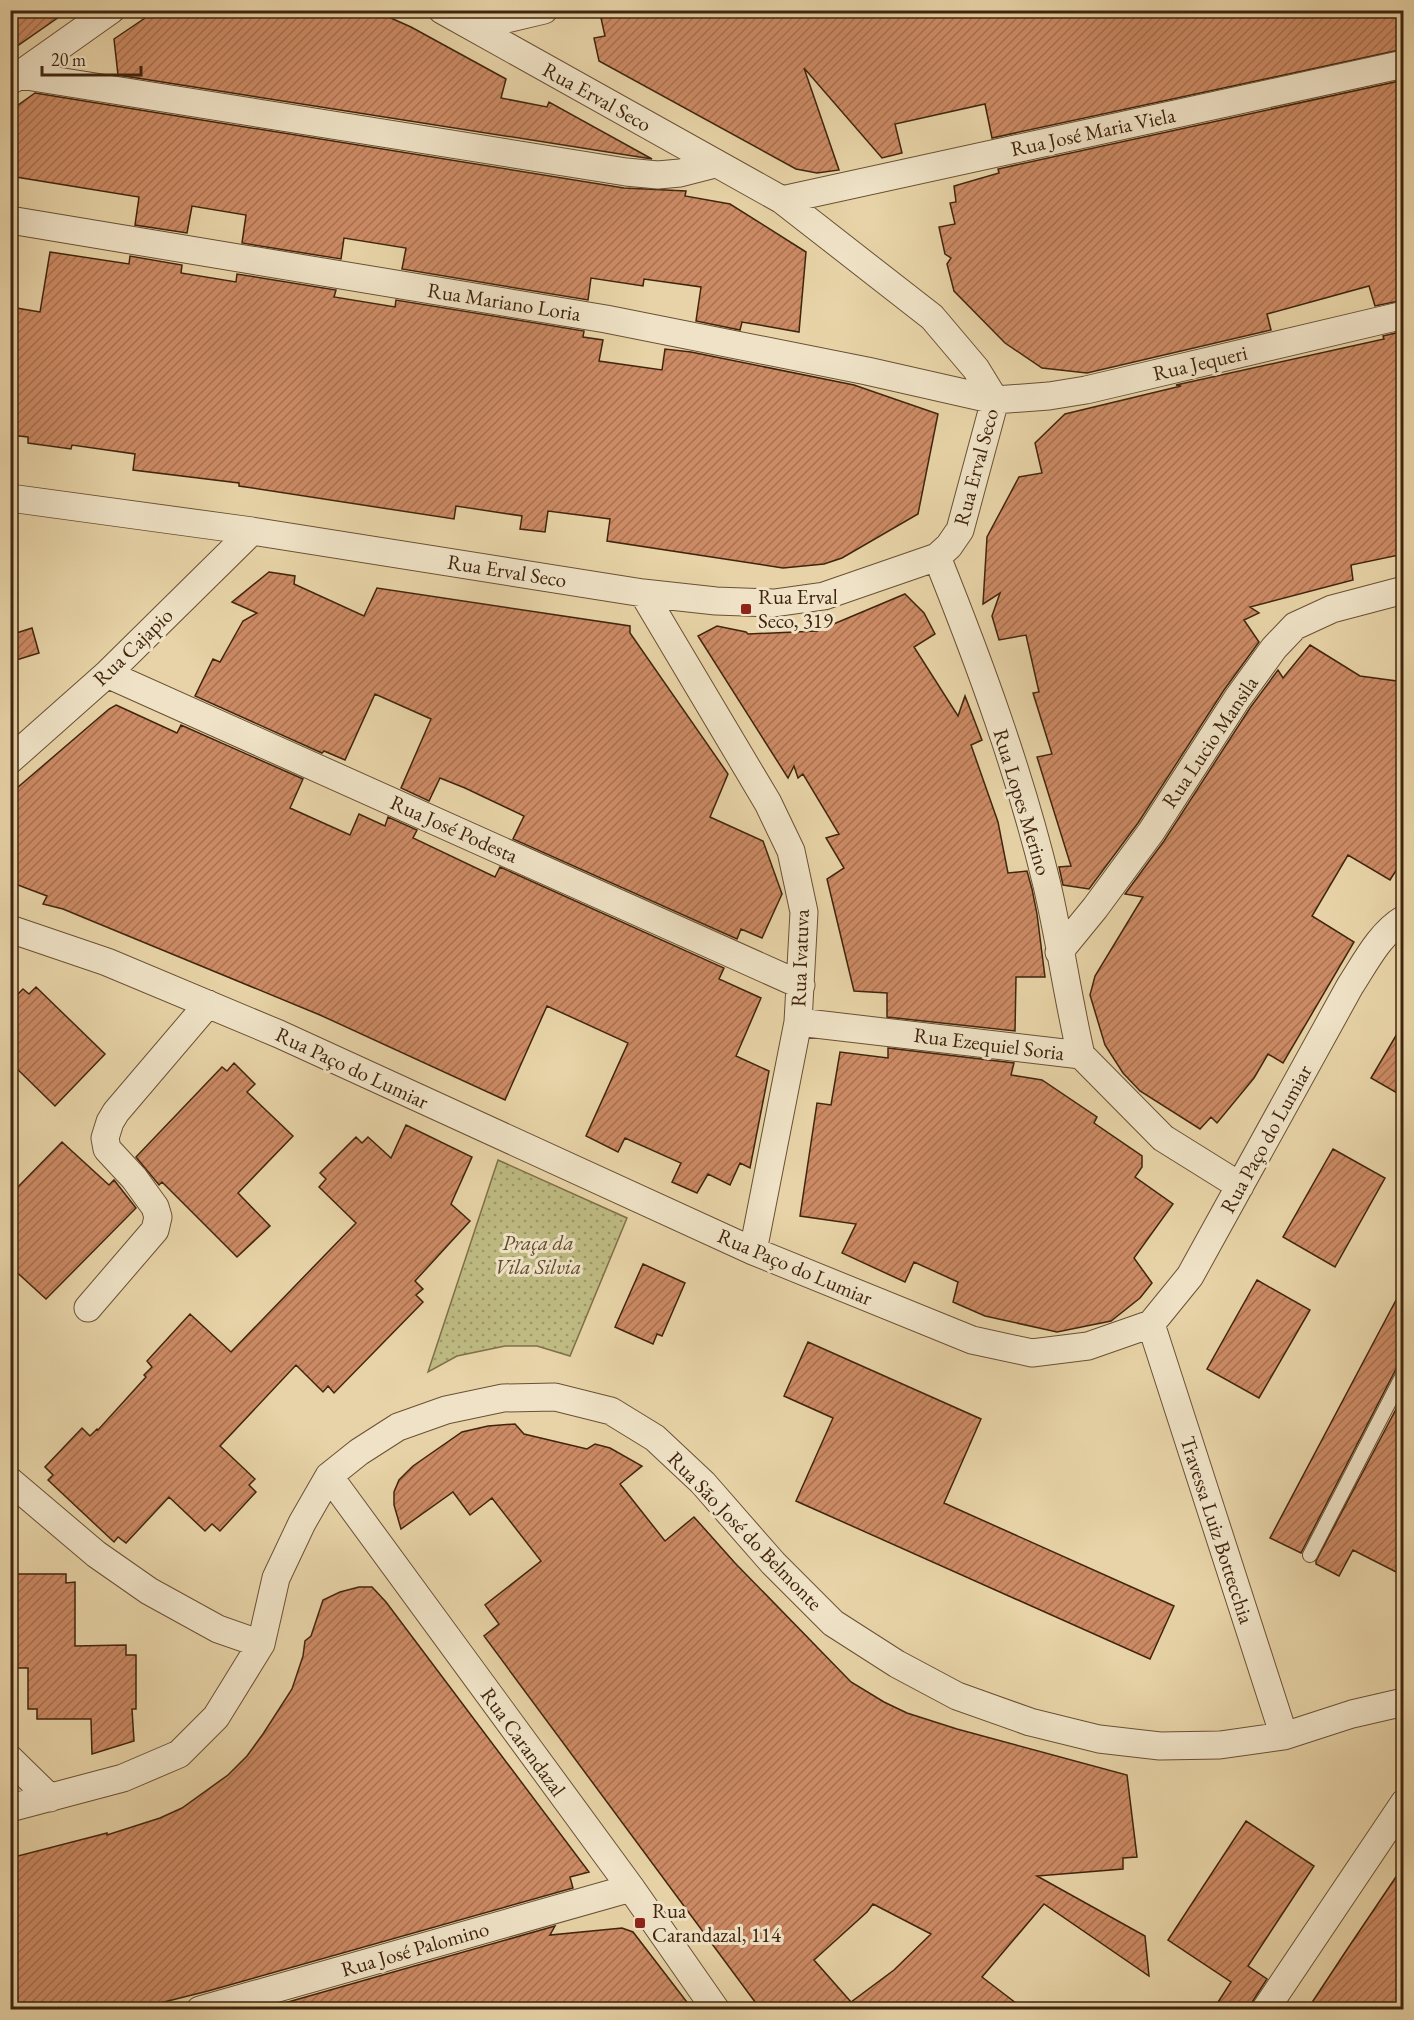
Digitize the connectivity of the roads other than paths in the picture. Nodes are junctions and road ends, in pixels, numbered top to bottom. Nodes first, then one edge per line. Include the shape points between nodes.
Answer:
1 (111, 10) edge
2 (442, 10) edge
3 (544, 10) edge
4 (473, 27) junction
5 (1404, 64) edge
6 (15, 78) edge
7 (715, 164) junction
8 (782, 200) junction
9 (10, 220) edge
10 (1404, 315) edge
11 (995, 400) junction
12 (10, 498) edge
13 (252, 531) junction
14 (937, 557) junction
15 (1404, 590) edge
16 (643, 593) junction
17 (107, 674) junction
18 (10, 760) edge
19 (1404, 919) edge
20 (10, 929) edge
21 (1059, 952) junction
22 (801, 985) junction
23 (208, 1004) junction
24 (798, 1022) junction
25 (1082, 1055) junction
26 (1240, 1186) junction
27 (753, 1251) junction
28 (88, 1308) dead end
29 (1151, 1324) junction
30 (1404, 1372) edge
31 (329, 1476) junction
32 (10, 1481) edge
33 (1310, 1555) dead end
34 (261, 1644) junction
35 (1404, 1702) edge
36 (1284, 1736) junction
37 (10, 1759) edge
38 (50, 1798) junction
39 (1404, 1803) edge
40 (10, 1808) edge
41 (630, 1888) junction
42 (200, 2010) edge
43 (716, 2010) edge
44 (1265, 2010) edge

1 - 6 street
2 - 4 street, Rua Erval Seco
3 - 4 street
4 - 7 street, Rua Erval Seco
5 - 8 street, Rua José Maria Viela
6 - 7 street via 626,172 658,175
7 - 8 street, Rua Erval Seco
8 - 11 street, Rua Erval Seco via 932,318 976,369
9 - 11 street, Rua Mariano Loria via 606,319
10 - 11 street, Rua Jequeri via 1086,390
11 - 14 street, Rua Erval Seco via 960,530
12 - 13 street, Rua Erval Seco
13 - 16 street, Rua Erval Seco
13 - 17 street, Rua Cajapio
14 - 16 street, Rua Erval Seco via 824,596 774,603
14 - 21 street, Rua Lopes Merino via 1014,768 1047,886
15 - 21 street, Rua Lucio Mansila via 1332,609 1295,626 1274,648 1151,832
16 - 22 street, Rua Ivatuva via 768,802 791,851 804,912
17 - 18 street, Rua Cajapio
17 - 22 street, Rua José Podesta
19 - 26 street, Rua Paço do Lumiar via 1372,952 1350,986
20 - 23 street, Rua Paço do Lumiar via 107,962
21 - 25 street, Rua Lopes Merino
22 - 24 street, Rua Ivatuva
23 - 27 street, Rua Paço do Lumiar
23 - 28 street via 110,1122 106,1149 134,1178 158,1218 155,1230
24 - 25 street, Rua Ezequiel Soria
24 - 27 street, Rua Ivatuva
25 - 26 street, Rua Ezequiel Soria via 1163,1138
26 - 29 street, Rua Paço do Lumiar via 1190,1276
27 - 29 street, Rua Paço do Lumiar via 972,1340 1032,1353 1088,1346
29 - 36 street, Travessa Luiz Bottecchia
30 - 33 lane
31 - 34 street, Rua São José do Belmonte via 276,1578
31 - 36 street, Rua São José do Belmonte via 398,1427 446,1410 503,1398 555,1397 611,1411 655,1438 703,1483 773,1563 833,1623 957,1696 1030,1722 1099,1739 1160,1746 1220,1745
31 - 41 street, Rua Carandazal
32 - 34 street via 96,1554 149,1591 218,1629
34 - 38 street, Rua São José do Belmonte via 216,1717 179,1754 123,1778
35 - 36 street, Rua São José do Belmonte
37 - 38 street
38 - 40 street, Rua São José do Belmonte
39 - 44 street
41 - 42 street, Rua José Palomino
41 - 43 street, Rua Carandazal

